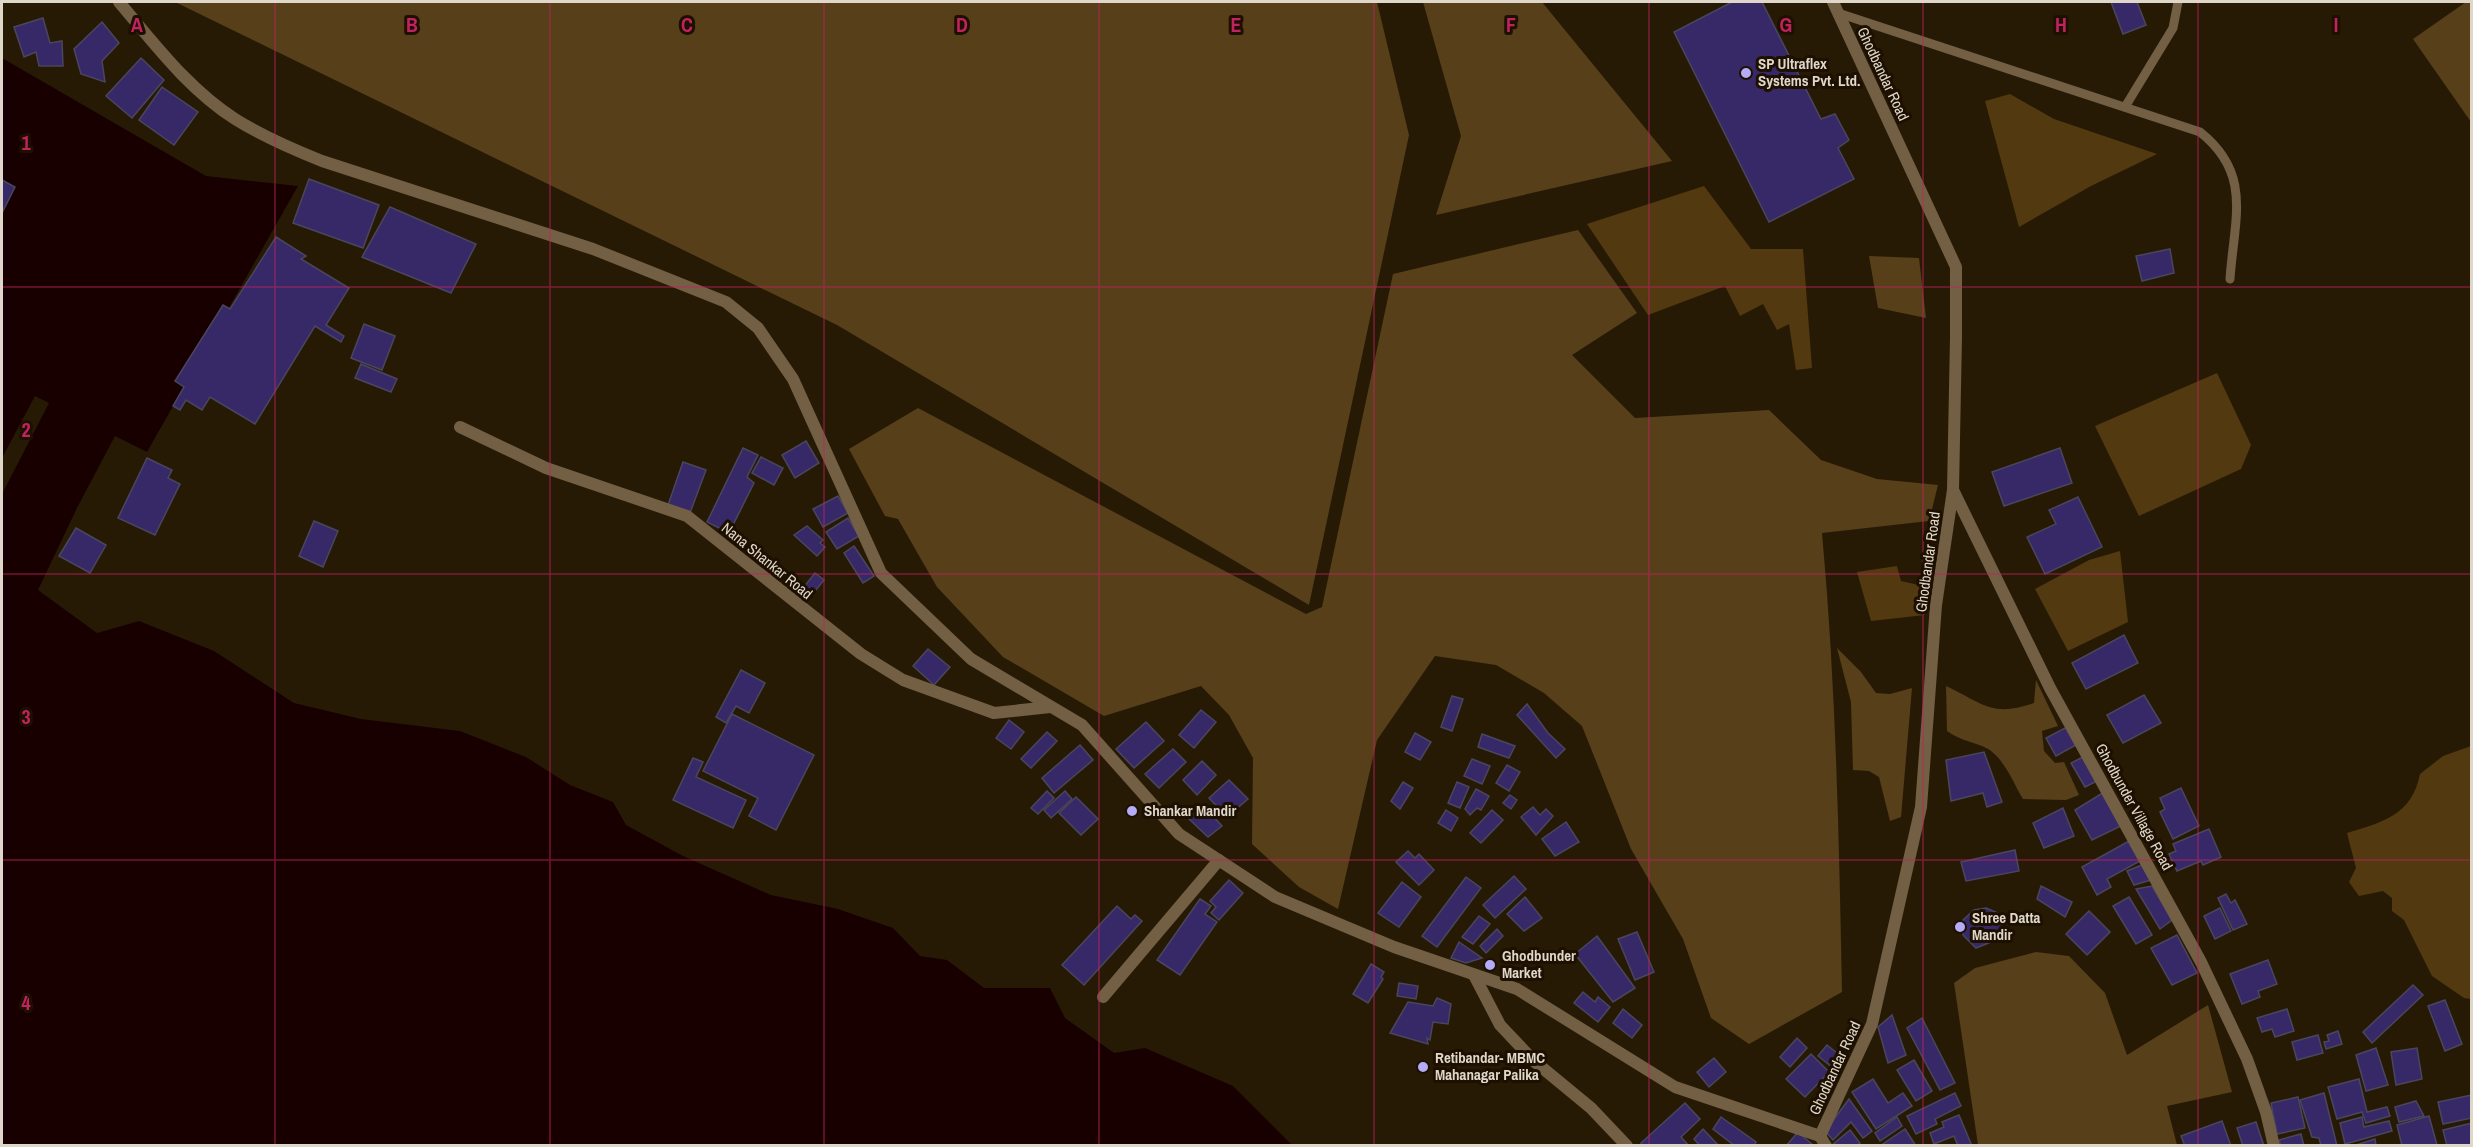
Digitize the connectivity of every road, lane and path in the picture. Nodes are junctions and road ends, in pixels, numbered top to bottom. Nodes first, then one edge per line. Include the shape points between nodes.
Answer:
1 (119, 2) edge
2 (2178, 2) edge
3 (1836, 7) edge
4 (2125, 107) junction
5 (2230, 279) dead end
6 (460, 428) dead end
7 (1953, 490) junction
8 (1050, 706) junction
9 (1219, 860) junction
10 (1474, 975) junction
11 (1103, 997) dead end
12 (1823, 1141) edge
13 (1627, 1146) edge
14 (2274, 1146) edge

1 - 8 street via 176,70 234,118 279,143 322,161 593,249 726,302 758,328 793,379 881,573 972,659
2 - 4 lane via 2173,28
3 - 4 lane
3 - 7 street, Ghodbandar Road via 1956,267
4 - 5 lane via 2200,132 2218,146 2228,161 2237,183
6 - 8 street, Nana Shankar Road via 546,468 687,516 861,654 903,680 994,713
7 - 12 street, Ghodbandar Road via 1936,605 1922,807 1872,1024
7 - 14 street, Ghodbunder Village Road via 2050,688 2201,962 2247,1059
8 - 9 street via 1082,725 1179,834
9 - 10 street via 1275,897 1394,947
9 - 11 street
10 - 12 street via 1517,990 1675,1087
10 - 13 street via 1500,1025

